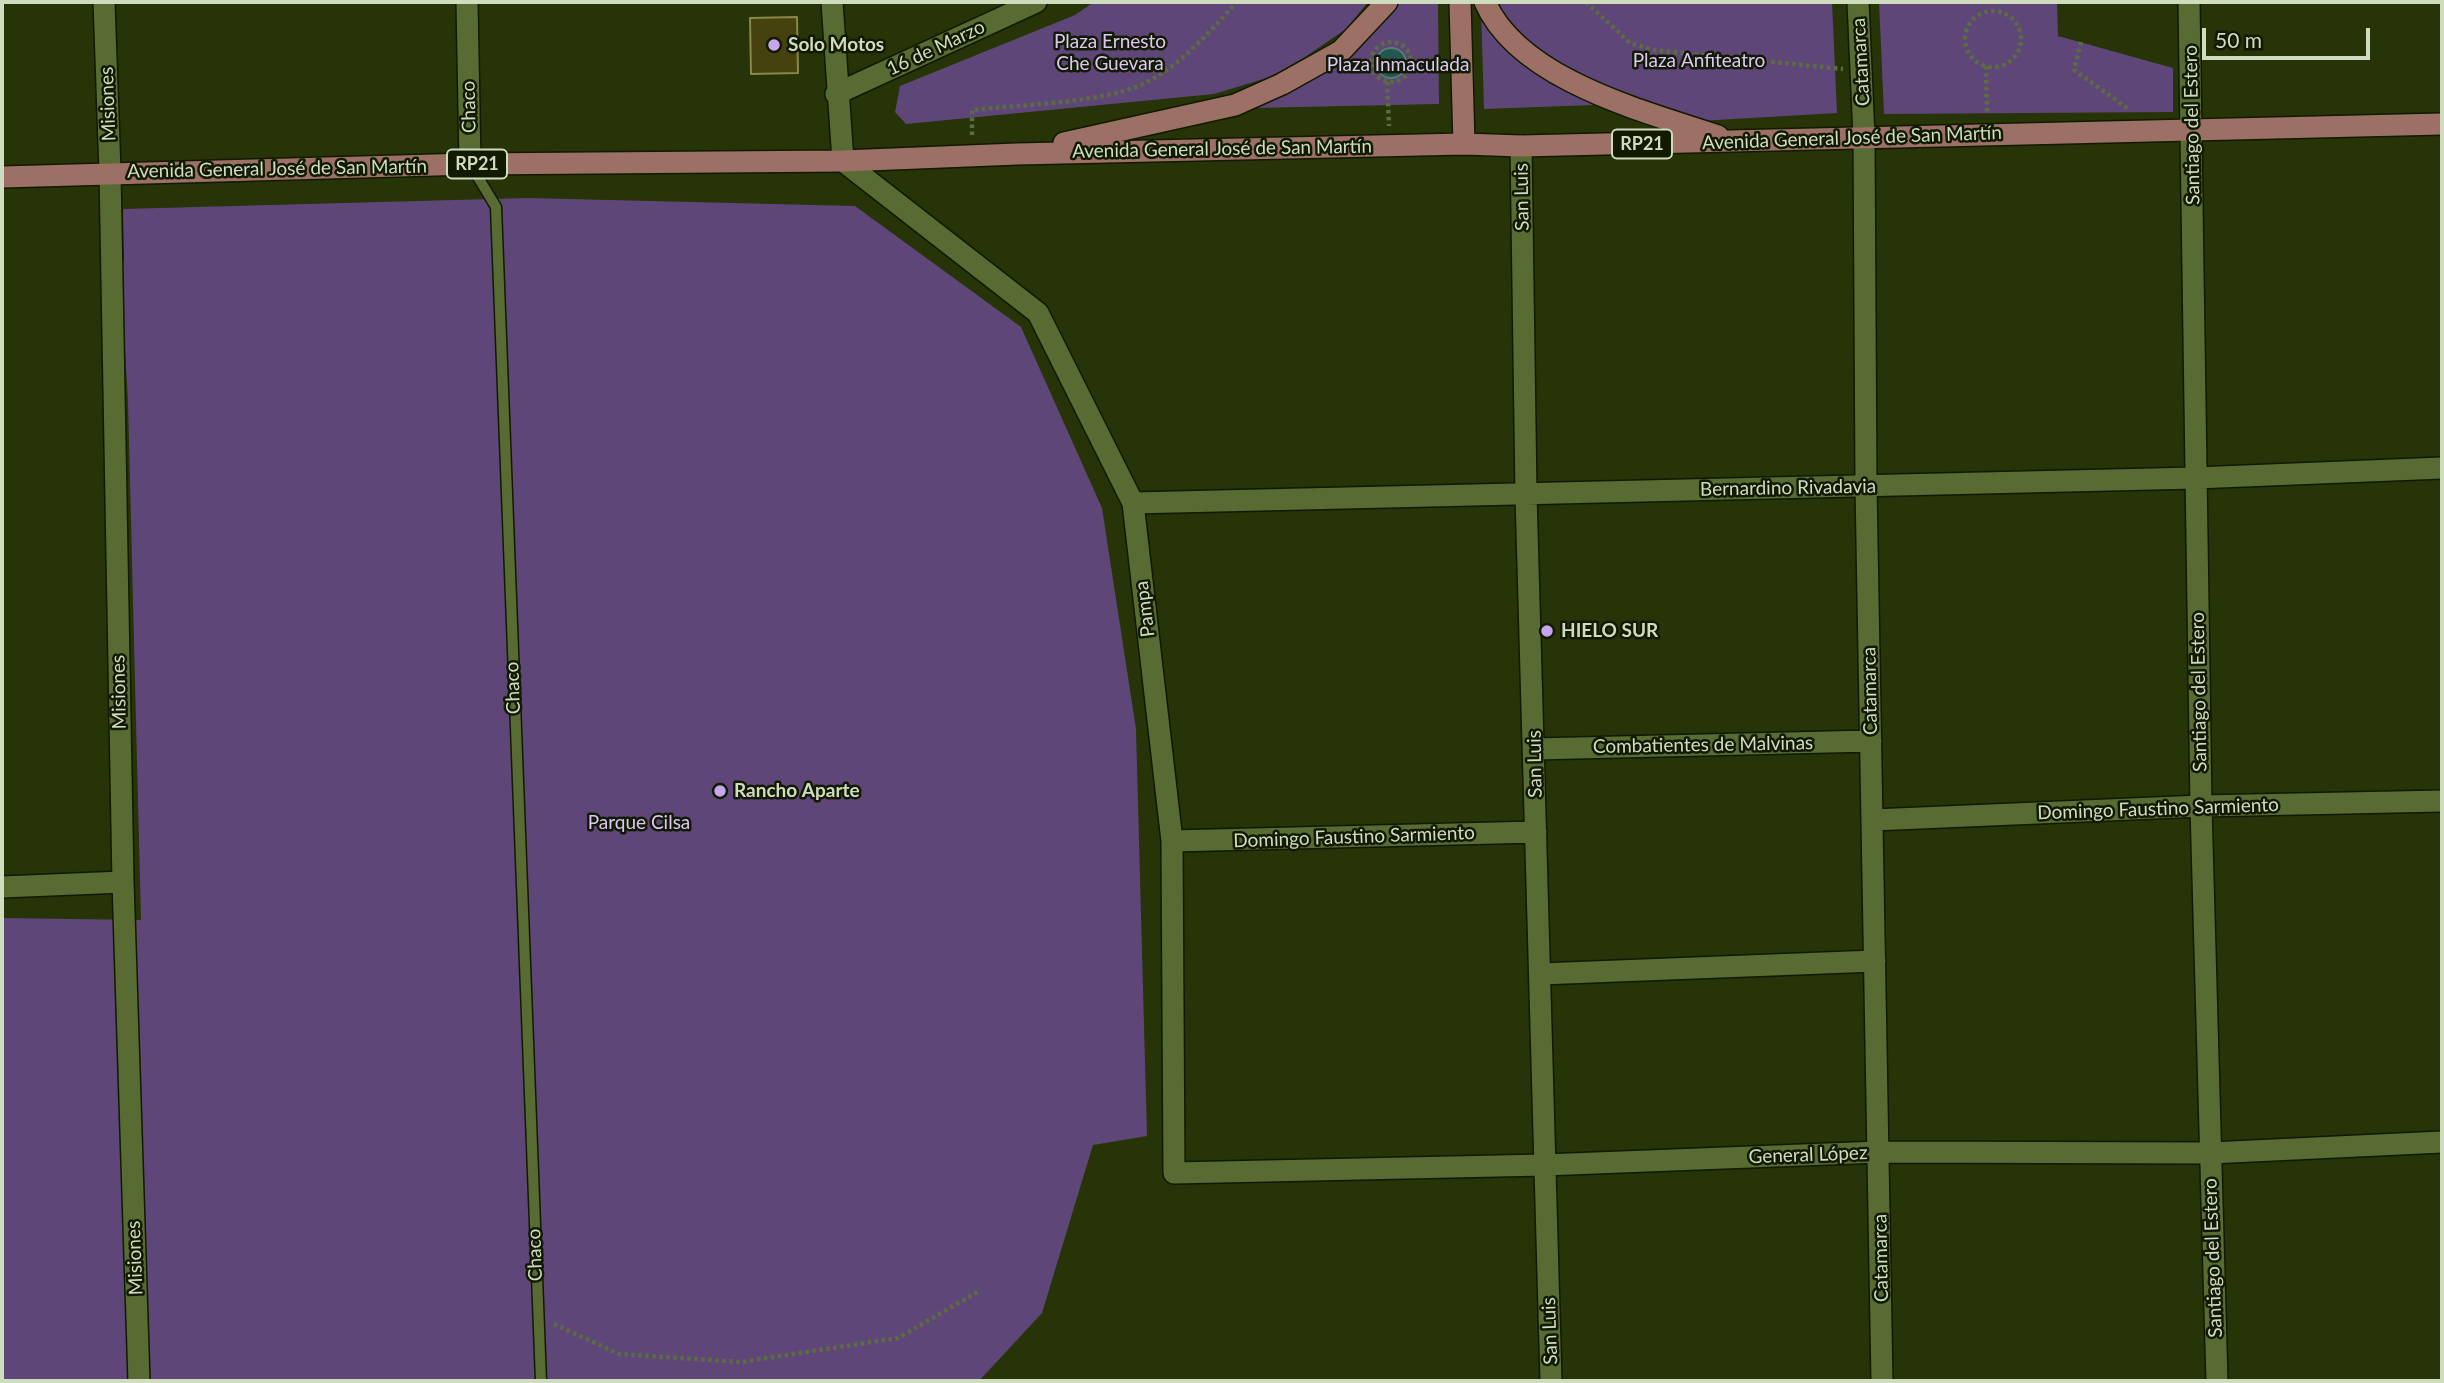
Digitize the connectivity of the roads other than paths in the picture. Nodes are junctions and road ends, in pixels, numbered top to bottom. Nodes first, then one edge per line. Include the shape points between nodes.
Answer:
1 (104, 2) edge
2 (467, 2) edge
3 (832, 2) edge
4 (1036, 2) edge
5 (1387, 2) edge
6 (1460, 2) edge
7 (1485, 2) edge
8 (1858, 2) edge
9 (2189, 2) edge
10 (836, 94) junction
11 (2442, 124) edge
12 (2192, 131) junction
13 (1864, 137) junction
14 (1734, 142) junction
15 (1464, 145) junction
16 (1521, 146) junction
17 (1017, 154) junction
18 (843, 162) junction
19 (470, 164) junction
20 (110, 172) junction
21 (2, 177) edge
22 (2442, 468) edge
23 (2195, 478) junction
24 (1866, 486) junction
25 (1526, 495) junction
26 (1133, 503) junction
27 (1871, 741) junction
28 (1535, 749) junction
29 (2442, 801) edge
30 (2201, 806) junction
31 (1873, 820) junction
32 (1536, 832) junction
33 (1172, 841) junction
34 (123, 882) junction
35 (2, 887) edge
36 (1875, 961) junction
37 (1540, 974) junction
38 (2442, 1142) edge
39 (1879, 1152) junction
40 (2210, 1153) junction
41 (1544, 1166) junction
42 (1174, 1173) joint
43 (139, 1381) edge
44 (541, 1381) edge
45 (1552, 1381) edge
46 (1882, 1381) edge
47 (2217, 1381) edge

1 - 20 street, Misiones
2 - 19 street, Chaco
3 - 10 street
4 - 10 street, 16 de Marzo
5 - 17 main road via 1341,51 1235,105
6 - 15 main road
7 - 14 main road via 1494,21 1553,74 1620,103
8 - 13 street, Catamarca
9 - 12 street, Santiago del Estero
10 - 18 street
11 - 12 main road, Avenida General José de San Martín / RP21
12 - 13 main road, Avenida General José de San Martín / RP21
12 - 23 street, Santiago del Estero
13 - 14 main road, Avenida General José de San Martín / RP21
13 - 24 street, Catamarca
14 - 16 main road, Avenida General José de San Martín / RP21
15 - 16 main road, Avenida General José de San Martín / RP21
15 - 17 main road, Avenida General José de San Martín / RP21
16 - 25 street, San Luis
17 - 18 main road, Avenida General José de San Martín / RP21
18 - 19 main road, Avenida General José de San Martín / RP21
18 - 26 street, Pampa via 1038,313
19 - 20 main road, Avenida General José de San Martín / RP21
19 - 44 lane, Chaco via 496,207
20 - 21 main road, Avenida General José de San Martín / RP21
20 - 34 street, Misiones
22 - 23 street, Bernardino Rivadavia
23 - 24 street, Bernardino Rivadavia
23 - 30 street, Santiago del Estero
24 - 25 street, Bernardino Rivadavia
24 - 27 street, Catamarca
25 - 26 street, Bernardino Rivadavia
25 - 28 street, San Luis
26 - 33 street, Pampa
27 - 28 street, Combatientes de Malvinas
27 - 31 street, Catamarca
28 - 32 street, San Luis
29 - 30 street, Domingo Faustino Sarmiento
30 - 31 street, Domingo Faustino Sarmiento
30 - 40 street, Santiago del Estero
31 - 36 street, Catamarca
32 - 33 street, Domingo Faustino Sarmiento
32 - 37 street, San Luis
33 - 42 street, Pampa
34 - 35 street
34 - 43 street, Misiones
36 - 37 street
36 - 39 street, Catamarca
37 - 41 street, San Luis
38 - 40 street, General López
39 - 40 street, General López
39 - 41 street, General López
39 - 46 street, Catamarca
40 - 47 street, Santiago del Estero
41 - 42 street, General López
41 - 45 street, San Luis

